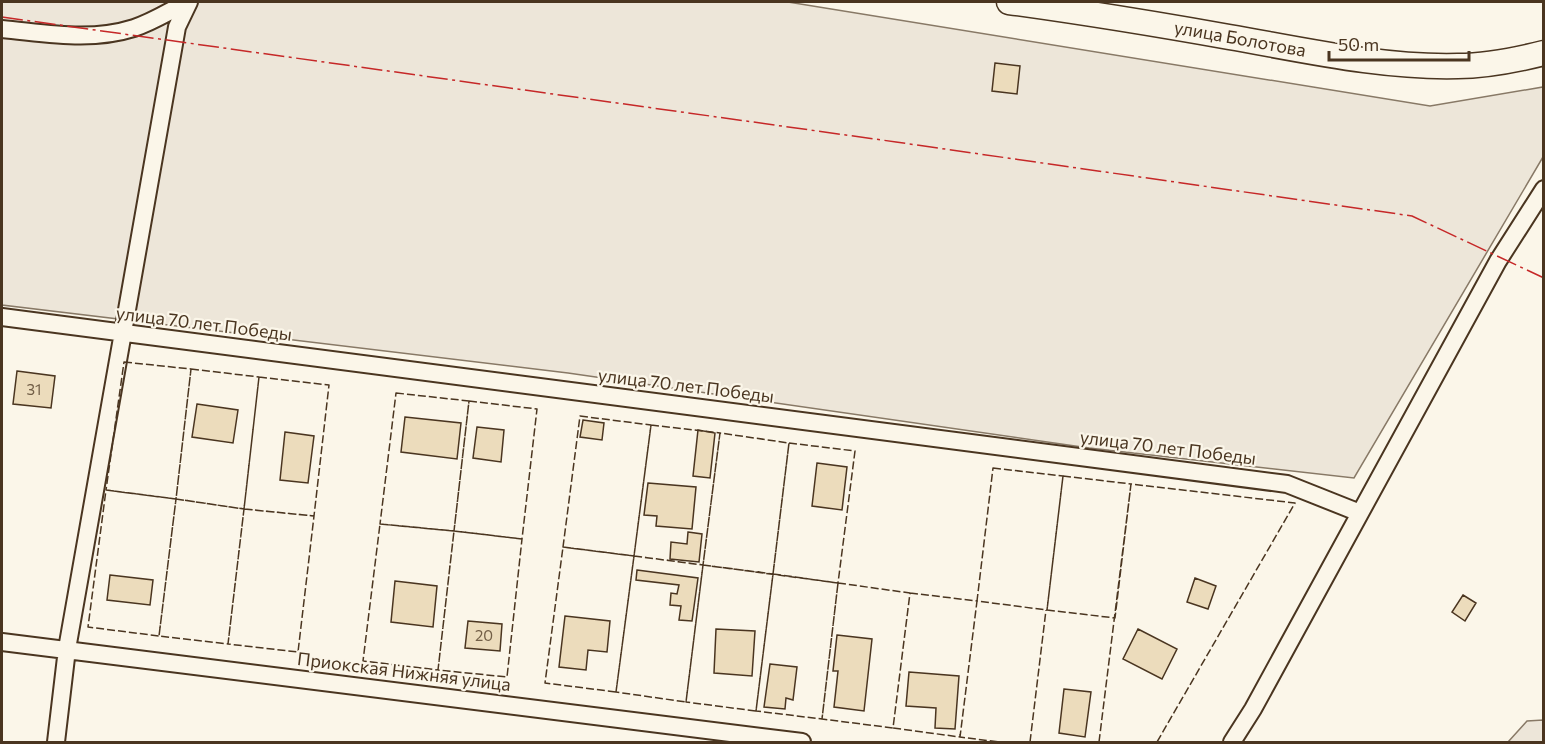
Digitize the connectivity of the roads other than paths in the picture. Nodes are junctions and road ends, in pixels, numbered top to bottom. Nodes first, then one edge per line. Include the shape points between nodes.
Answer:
1 (188, 2) edge
2 (1009, 2) edge
3 (2, 29) edge
4 (1544, 53) edge
5 (1544, 189) edge
6 (2, 317) edge
7 (123, 333) junction
8 (1360, 513) junction
9 (2, 642) edge
10 (68, 649) junction
11 (56, 742) edge
12 (802, 742) edge
13 (1232, 742) edge

1 - 3 street via 136,27 109,34 80,37
1 - 7 street via 177,27
2 - 4 main road, улица Болотова via 1420,66 1490,64
5 - 8 street via 1498,261
6 - 7 street, улица 70 лет Победы
7 - 8 street, улица 70 лет Победы via 1287,484
7 - 10 street
8 - 13 street
9 - 10 street, Приокская Нижняя улица
10 - 11 street
10 - 12 street, Приокская Нижняя улица

